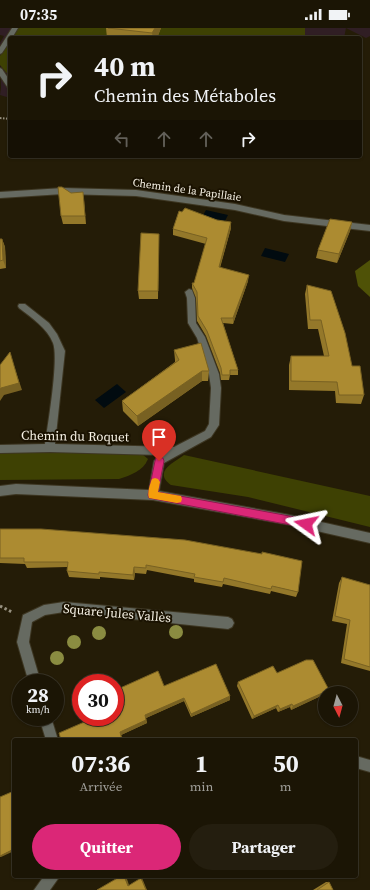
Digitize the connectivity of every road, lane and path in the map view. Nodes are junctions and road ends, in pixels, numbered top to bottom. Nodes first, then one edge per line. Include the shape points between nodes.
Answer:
1 (8, 39) edge
2 (0, 52) edge
3 (0, 70) edge
4 (8, 84) edge
5 (0, 195) edge
6 (370, 228) edge
7 (189, 292) dead end
8 (22, 306) dead end
9 (50, 448) junction
10 (0, 449) edge
11 (174, 451) junction
12 (0, 491) edge
13 (153, 495) junction
14 (370, 538) edge
15 (228, 623) dead end
16 (32, 674) edge
17 (48, 726) edge
18 (51, 738) edge
19 (358, 763) edge
20 (370, 766) edge
21 (51, 878) edge
22 (41, 890) edge

1 - 2 street
3 - 4 street
5 - 6 street, Chemin de la Papillaie via 99,191 136,193 235,207 284,218
7 - 11 street via 192,323 201,337 214,374 214,424 208,434
8 - 9 street via 48,327 60,351
9 - 10 street, Chemin du Roquet
9 - 11 street, Chemin du Roquet
11 - 13 street via 159,461
12 - 13 street via 16,489
13 - 14 street via 290,520
15 - 16 street, Square Jules Vallès via 64,607 44,610 27,619 23,642
17 - 18 street
19 - 20 street
21 - 22 street

